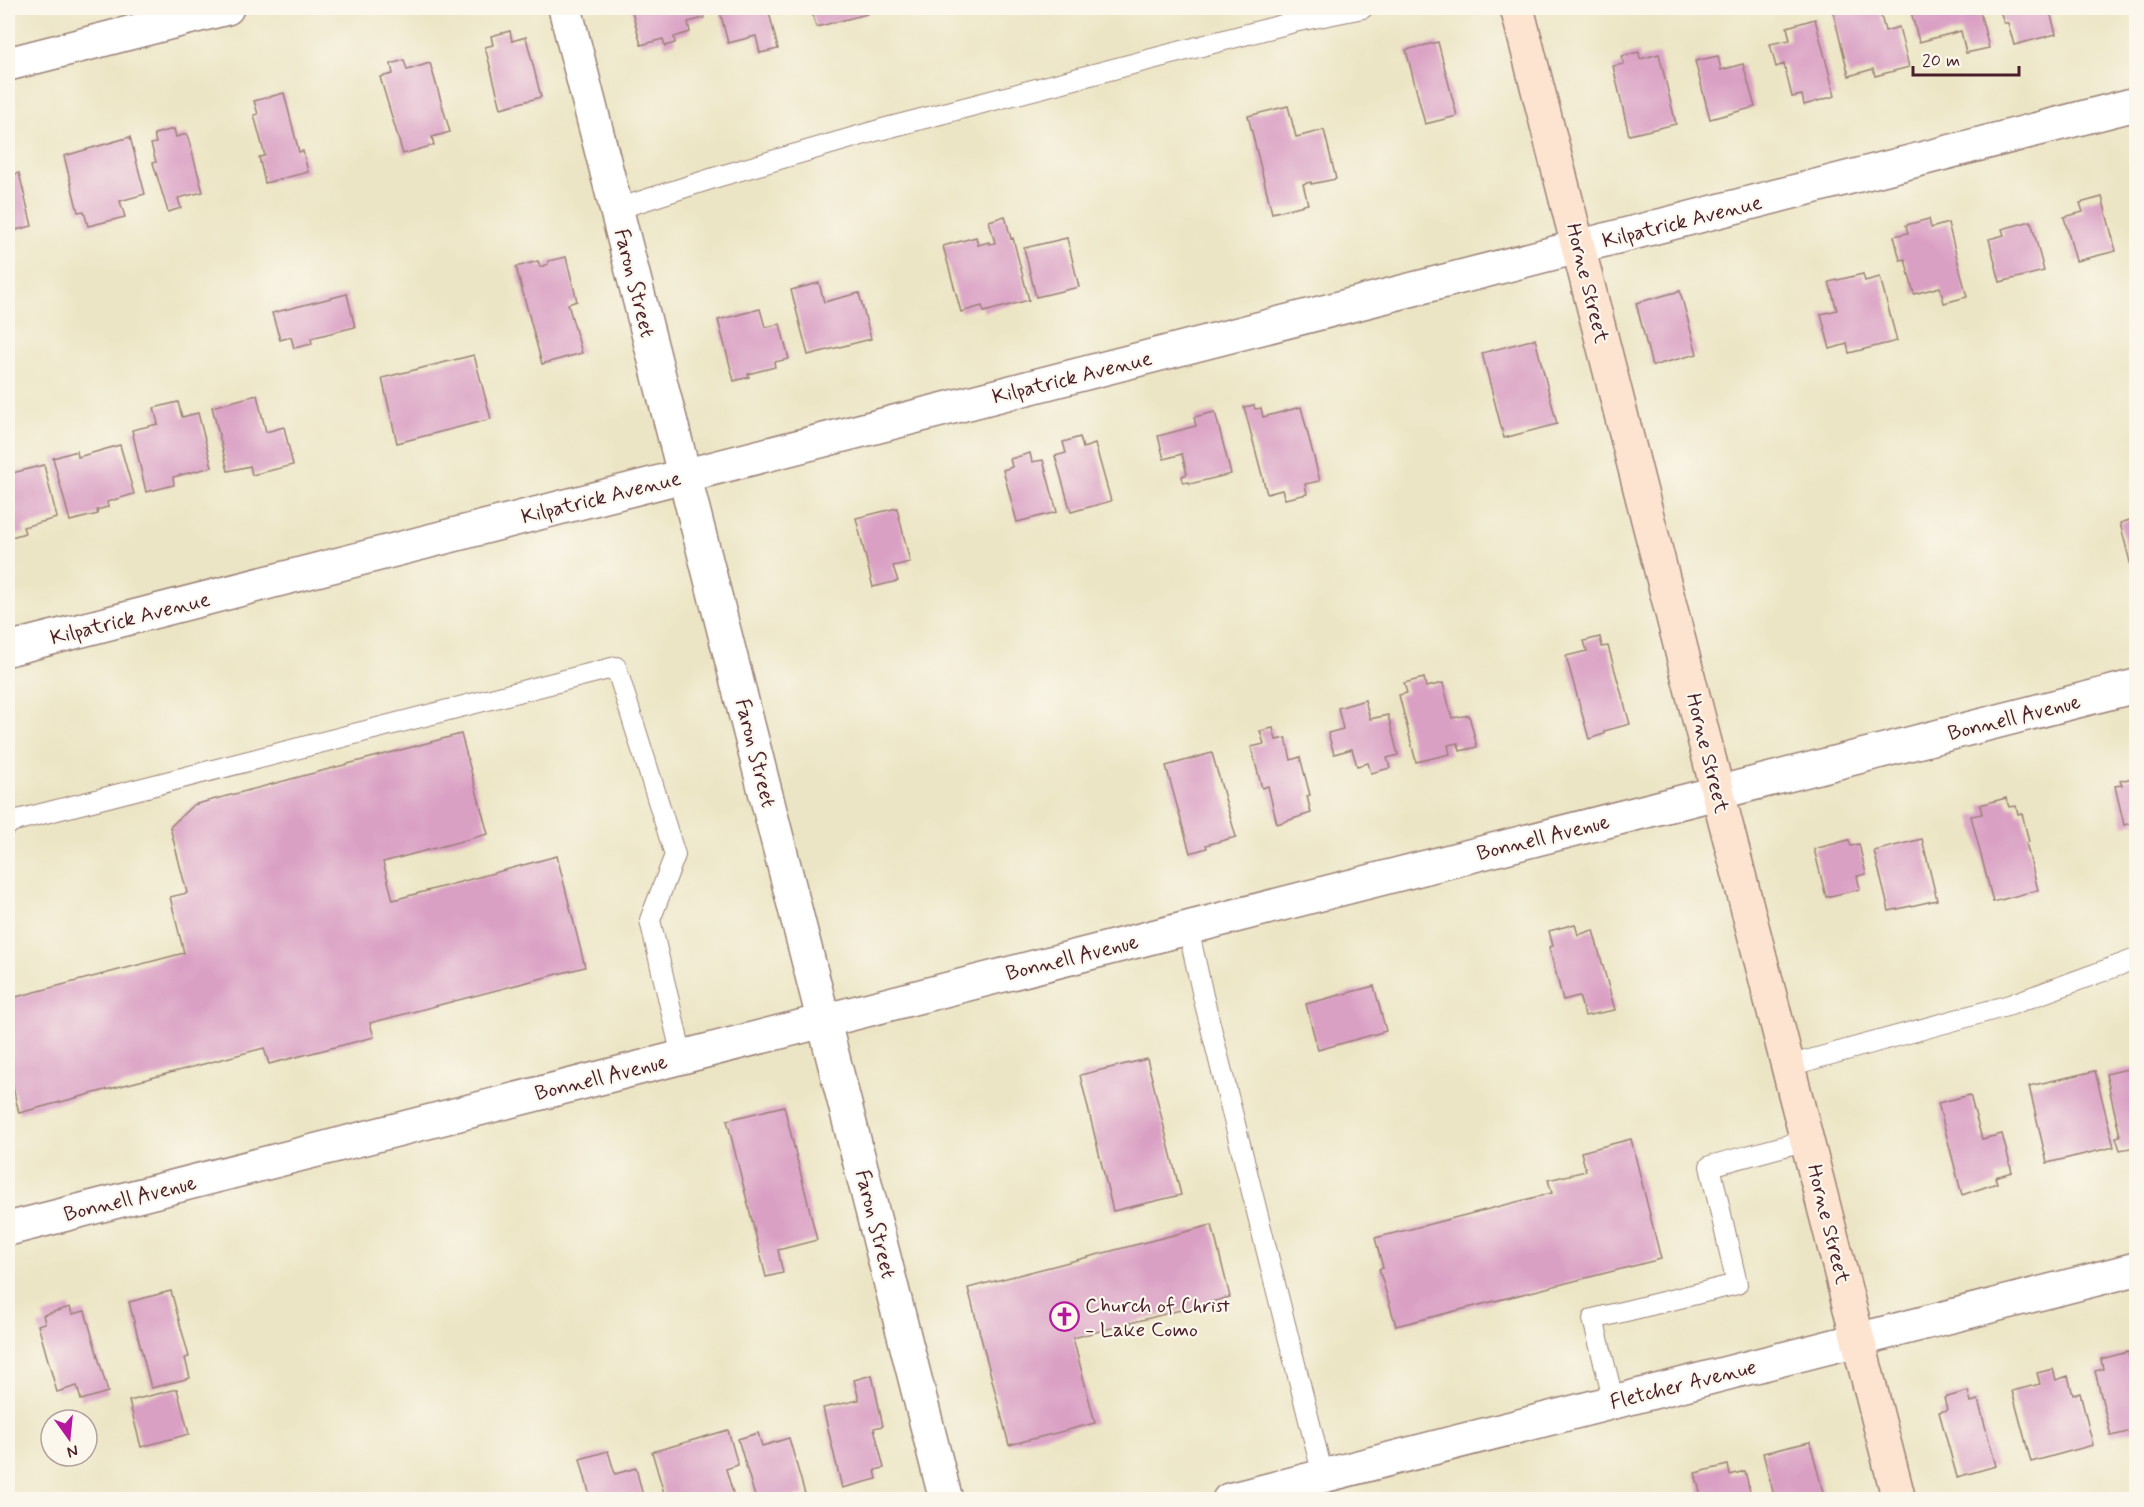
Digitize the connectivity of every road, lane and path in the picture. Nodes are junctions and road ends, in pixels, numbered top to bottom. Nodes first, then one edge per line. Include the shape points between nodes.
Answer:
1 (227, 8) edge
2 (565, 8) edge
3 (1363, 8) edge
4 (1517, 8) edge
5 (8, 64) edge
6 (2136, 104) edge
7 (617, 209) junction
8 (1579, 247) junction
9 (685, 476) junction
10 (8, 649) edge
11 (2136, 686) edge
12 (1718, 793) junction
13 (8, 825) edge
14 (1188, 928) junction
15 (2136, 959) edge
16 (824, 1020) junction
17 (682, 1057) junction
18 (1788, 1065) junction
19 (1807, 1140) junction
20 (8, 1229) edge
21 (2136, 1269) edge
22 (1858, 1340) junction
23 (1614, 1402) junction
24 (1323, 1476) junction
25 (946, 1500) edge
26 (1229, 1500) edge
27 (1899, 1500) edge

1 - 5 street
2 - 7 street, Faron Street
3 - 7 lane via 1261,30 879,130
4 - 8 street, Horne Street
6 - 8 street, Kilpatrick Avenue
7 - 9 street, Faron Street
8 - 9 street, Kilpatrick Avenue
8 - 12 street, Horne Street
9 - 10 street, Kilpatrick Avenue
9 - 16 street, Faron Street
11 - 12 street, Bonnell Avenue
12 - 14 street, Bonnell Avenue
12 - 18 street, Horne Street
13 - 17 lane via 616,667 675,855 650,920
14 - 16 street, Bonnell Avenue
14 - 24 lane
15 - 18 lane via 2010,1005
16 - 17 street, Bonnell Avenue
16 - 25 street, Faron Street
17 - 20 street, Bonnell Avenue
18 - 19 street, Horne Street
19 - 22 street, Horne Street
19 - 23 lane via 1710,1166 1737,1284 1593,1319
21 - 22 street, Fletcher Avenue
22 - 23 street, Fletcher Avenue
22 - 27 street, Horne Street
23 - 24 street, Fletcher Avenue
24 - 26 street, Fletcher Avenue

